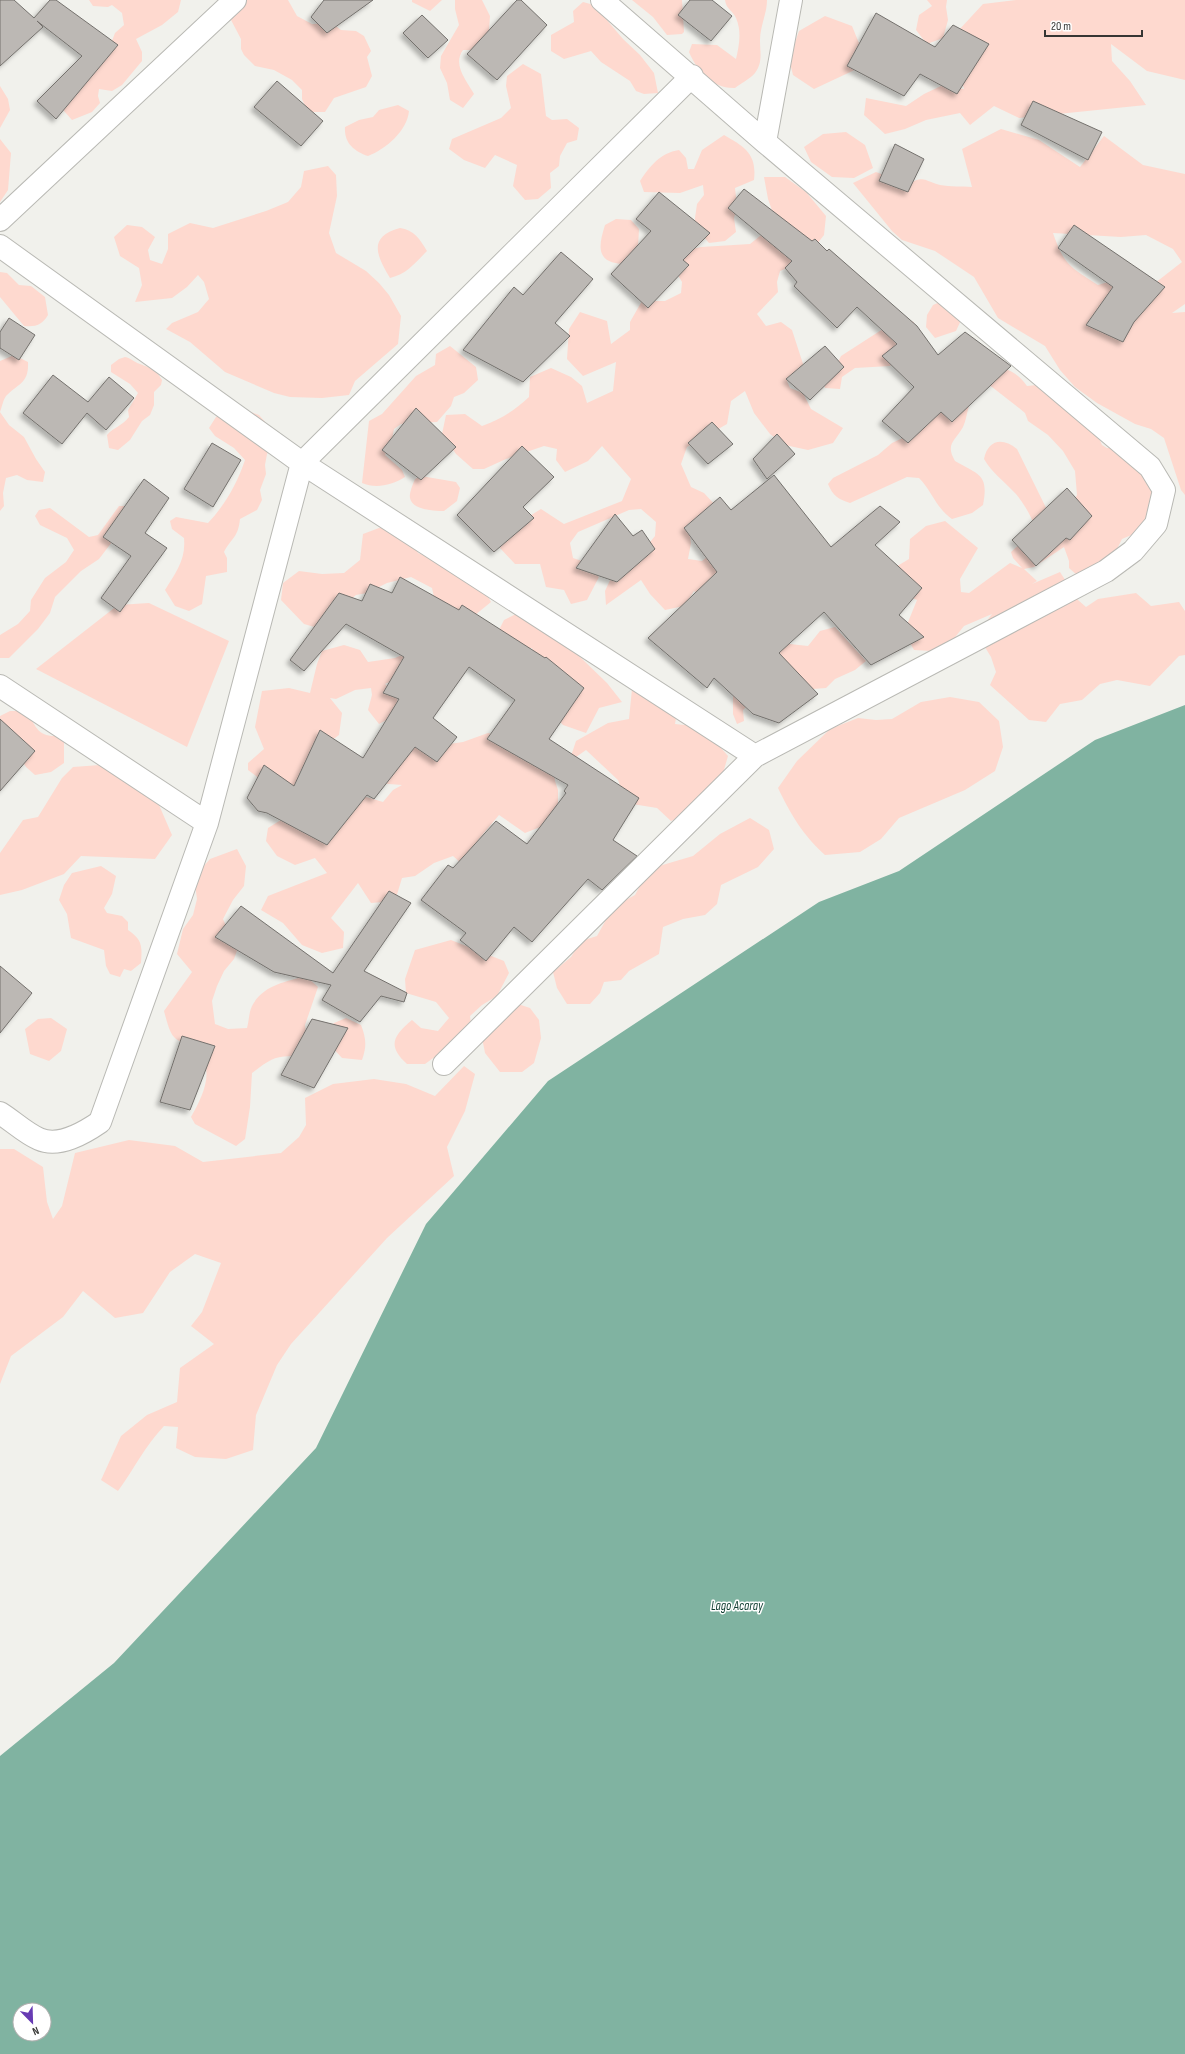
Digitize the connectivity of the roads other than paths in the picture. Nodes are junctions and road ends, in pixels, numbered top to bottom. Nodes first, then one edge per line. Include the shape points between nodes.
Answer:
1 (235, 0) edge
2 (602, 0) edge
3 (791, 0) edge
4 (692, 76) junction
5 (765, 142) junction
6 (0, 220) edge
7 (0, 246) edge
8 (302, 463) junction
9 (0, 686) edge
10 (755, 756) junction
11 (207, 823) junction
12 (444, 1064) dead end
13 (0, 1113) edge

1 - 6 street
2 - 4 street
3 - 5 street
4 - 5 street
4 - 8 street
5 - 10 street via 1150,467 1164,490 1156,524 1133,551 1106,571
7 - 8 street
8 - 10 street
8 - 11 street
9 - 11 street
10 - 12 street
11 - 13 street via 100,1122 83,1134 61,1141 40,1140

